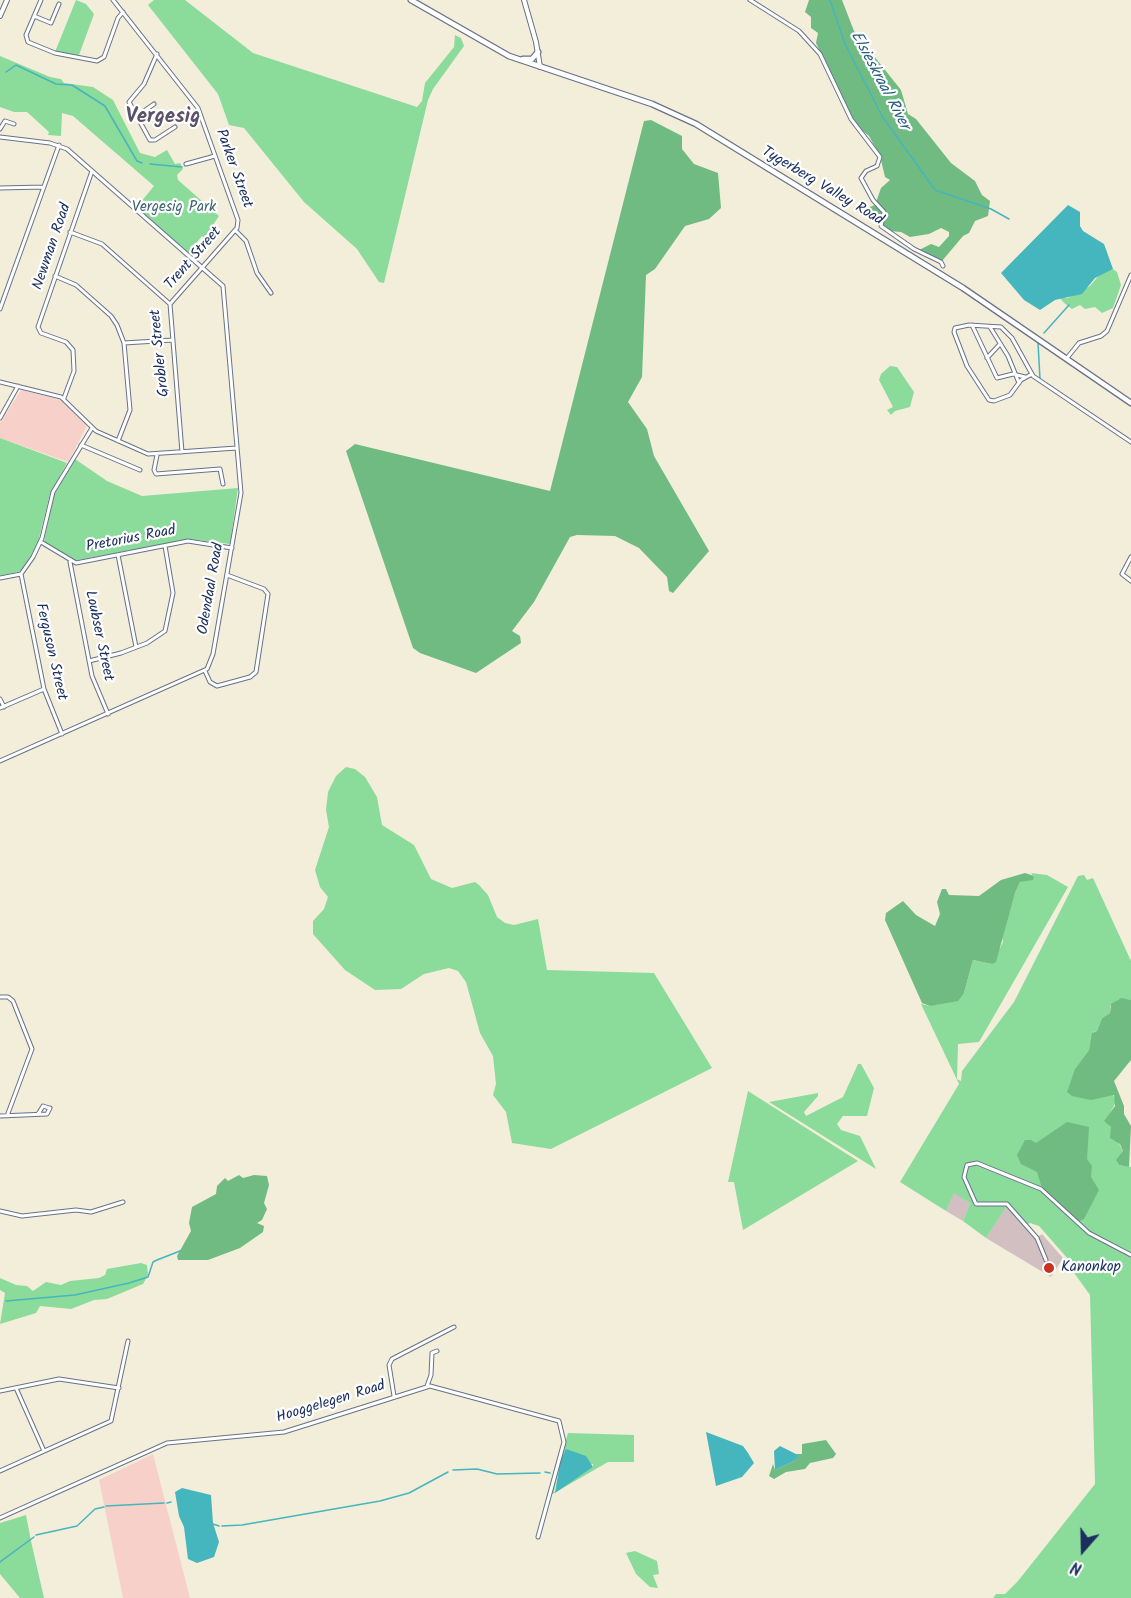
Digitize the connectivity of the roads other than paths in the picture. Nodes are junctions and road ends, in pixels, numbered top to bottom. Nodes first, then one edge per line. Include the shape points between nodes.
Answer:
1 (7, 0) edge
2 (41, 0) edge
3 (113, 0) edge
4 (411, 0) edge
5 (524, 0) edge
6 (750, 0) edge
7 (59, 4) dead end
8 (123, 12) junction
9 (0, 15) edge
10 (34, 16) junction
11 (51, 23) junction
12 (49, 28) dead end
13 (538, 52) junction
14 (157, 54) junction
15 (514, 58) junction
16 (540, 67) junction
17 (154, 104) dead end
18 (137, 116) junction
19 (14, 124) dead end
20 (175, 127) dead end
21 (0, 129) edge
22 (0, 136) edge
23 (59, 145) junction
24 (215, 156) junction
25 (186, 164) dead end
26 (92, 171) junction
27 (44, 187) junction
28 (0, 188) edge
29 (235, 230) junction
30 (70, 232) junction
31 (943, 267) dead end
32 (202, 268) junction
33 (1131, 275) edge
34 (55, 276) junction
35 (271, 292) dead end
36 (170, 304) junction
37 (0, 309) edge
38 (1009, 319) junction
39 (972, 325) junction
40 (990, 327) junction
41 (1002, 327) junction
42 (172, 339) junction
43 (124, 343) junction
44 (1000, 344) junction
45 (986, 358) junction
46 (1066, 358) junction
47 (1017, 374) junction
48 (1032, 374) junction
49 (1025, 377) junction
50 (0, 382) edge
51 (1019, 383) junction
52 (18, 386) junction
53 (64, 399) junction
54 (1131, 403) edge
55 (0, 418) edge
56 (92, 428) junction
57 (118, 441) junction
58 (1131, 442) edge
59 (81, 445) junction
60 (237, 448) junction
61 (182, 452) junction
62 (157, 454) junction
63 (140, 470) dead end
64 (223, 484) dead end
65 (41, 542) junction
66 (165, 546) junction
67 (232, 548) junction
68 (118, 555) junction
69 (1131, 557) edge
70 (70, 561) junction
71 (21, 574) junction
72 (227, 575) junction
73 (0, 578) edge
74 (1131, 581) edge
75 (136, 647) junction
76 (89, 661) junction
77 (205, 671) junction
78 (44, 689) junction
79 (0, 699) edge
80 (2, 707) edge
81 (108, 714) junction
82 (62, 734) junction
83 (0, 761) edge
84 (0, 998) edge
85 (38, 1114) dead end
86 (0, 1116) edge
87 (7, 1116) junction
88 (123, 1202) dead end
89 (0, 1211) edge
90 (1131, 1255) edge
91 (1046, 1260) dead end
92 (454, 1327) dead end
93 (128, 1341) dead end
94 (437, 1351) dead end
95 (428, 1386) junction
96 (16, 1388) junction
97 (119, 1388) junction
98 (0, 1391) edge
99 (394, 1396) junction
100 (44, 1451) junction
101 (0, 1469) edge
102 (0, 1518) edge
103 (538, 1537) dead end

1 - 9 main road
2 - 10 street
3 - 8 street, Parker Street
4 - 15 main road, Tygerberg Valley Road
5 - 13 main road
6 - 31 street via 799,31 820,54 851,119 880,157 877,166 861,178 884,212 881,225 914,249 941,262
7 - 11 street
8 - 10 street via 104,57 98,61 55,53 28,42 26,35
8 - 14 street, Parker Street
10 - 11 street
11 - 12 street
13 - 15 main road via 531,60
13 - 16 main road
14 - 18 street via 143,85 129,100
14 - 24 street, Parker Street via 198,108
15 - 16 main road, Tygerberg Valley Road
16 - 38 main road, Tygerberg Valley Road via 652,104 696,124
17 - 18 street
18 - 20 street via 152,140
19 - 21 street via 5,121
22 - 23 street
23 - 26 street
23 - 27 street
24 - 25 street
24 - 29 street, Parker Street via 238,220
26 - 30 street, Newman Road
26 - 32 street
27 - 28 street
27 - 37 street
29 - 32 street, Trent Street
29 - 35 street, Parker Street via 246,241 257,273
30 - 34 street, Newman Road
30 - 36 street, Grobler Street via 102,244
32 - 36 street, Trent Street
32 - 60 street, Odendaal Road via 223,286
33 - 46 street via 1106,333 1079,343
34 - 43 street via 76,285 111,316
34 - 53 street, Newman Road via 38,326 39,331 64,340 73,350 74,371
36 - 42 street, Grobler Street
38 - 41 street
38 - 46 main road, Tygerberg Valley Road
39 - 40 street
39 - 45 street
39 - 51 street via 957,327 954,332 967,366 988,399 1006,397
40 - 41 street
40 - 44 street
41 - 48 street
42 - 43 street
42 - 61 street, Grobler Street
43 - 57 street via 130,412
44 - 45 street
44 - 47 street
45 - 47 street via 997,378
46 - 54 main road, Tygerberg Valley Road
47 - 49 street
47 - 51 street
48 - 49 street
48 - 58 street
49 - 51 street
50 - 52 street
52 - 53 street
52 - 55 street
53 - 56 street
56 - 57 street
56 - 59 street
57 - 62 street
59 - 63 street
59 - 65 street via 52,494
60 - 61 street
60 - 67 street, Odendaal Road via 240,493
61 - 62 street
62 - 64 street via 155,473 219,469
65 - 70 street, Pretorius Road
65 - 71 street
66 - 67 street, Pretorius Road via 189,541
66 - 68 street, Pretorius Road
66 - 75 street via 173,589 169,622 158,638
67 - 72 street, Odendaal Road
68 - 70 street, Pretorius Road
68 - 75 street
69 - 74 street via 1122,574
70 - 76 street, Loubser Street
71 - 73 street
71 - 78 street, Ferguson Street
72 - 77 street, Odendaal Road via 213,654
72 - 77 street via 268,594 256,672 217,686
75 - 76 street
76 - 81 street, Loubser Street
77 - 81 street
78 - 80 street
78 - 82 street, Ferguson Street
79 - 80 street
81 - 82 street
82 - 83 street
84 - 87 street via 13,1001 32,1049
85 - 87 street
86 - 87 street
88 - 89 street via 91,1212 22,1216
90 - 91 street via 1084,1230 1041,1189 977,1163 967,1165 964,1177 976,1204 1007,1204 1037,1238
92 - 99 street via 392,1359 389,1365
93 - 97 street
94 - 95 street via 432,1353
95 - 99 street, Hooggelegen Road
95 - 103 street, Hooggelegen Road via 559,1421 564,1442
96 - 97 street via 67,1379
96 - 98 street
96 - 100 street
97 - 100 street via 109,1423
99 - 102 street, Hooggelegen Road via 273,1434 167,1443
100 - 101 street

